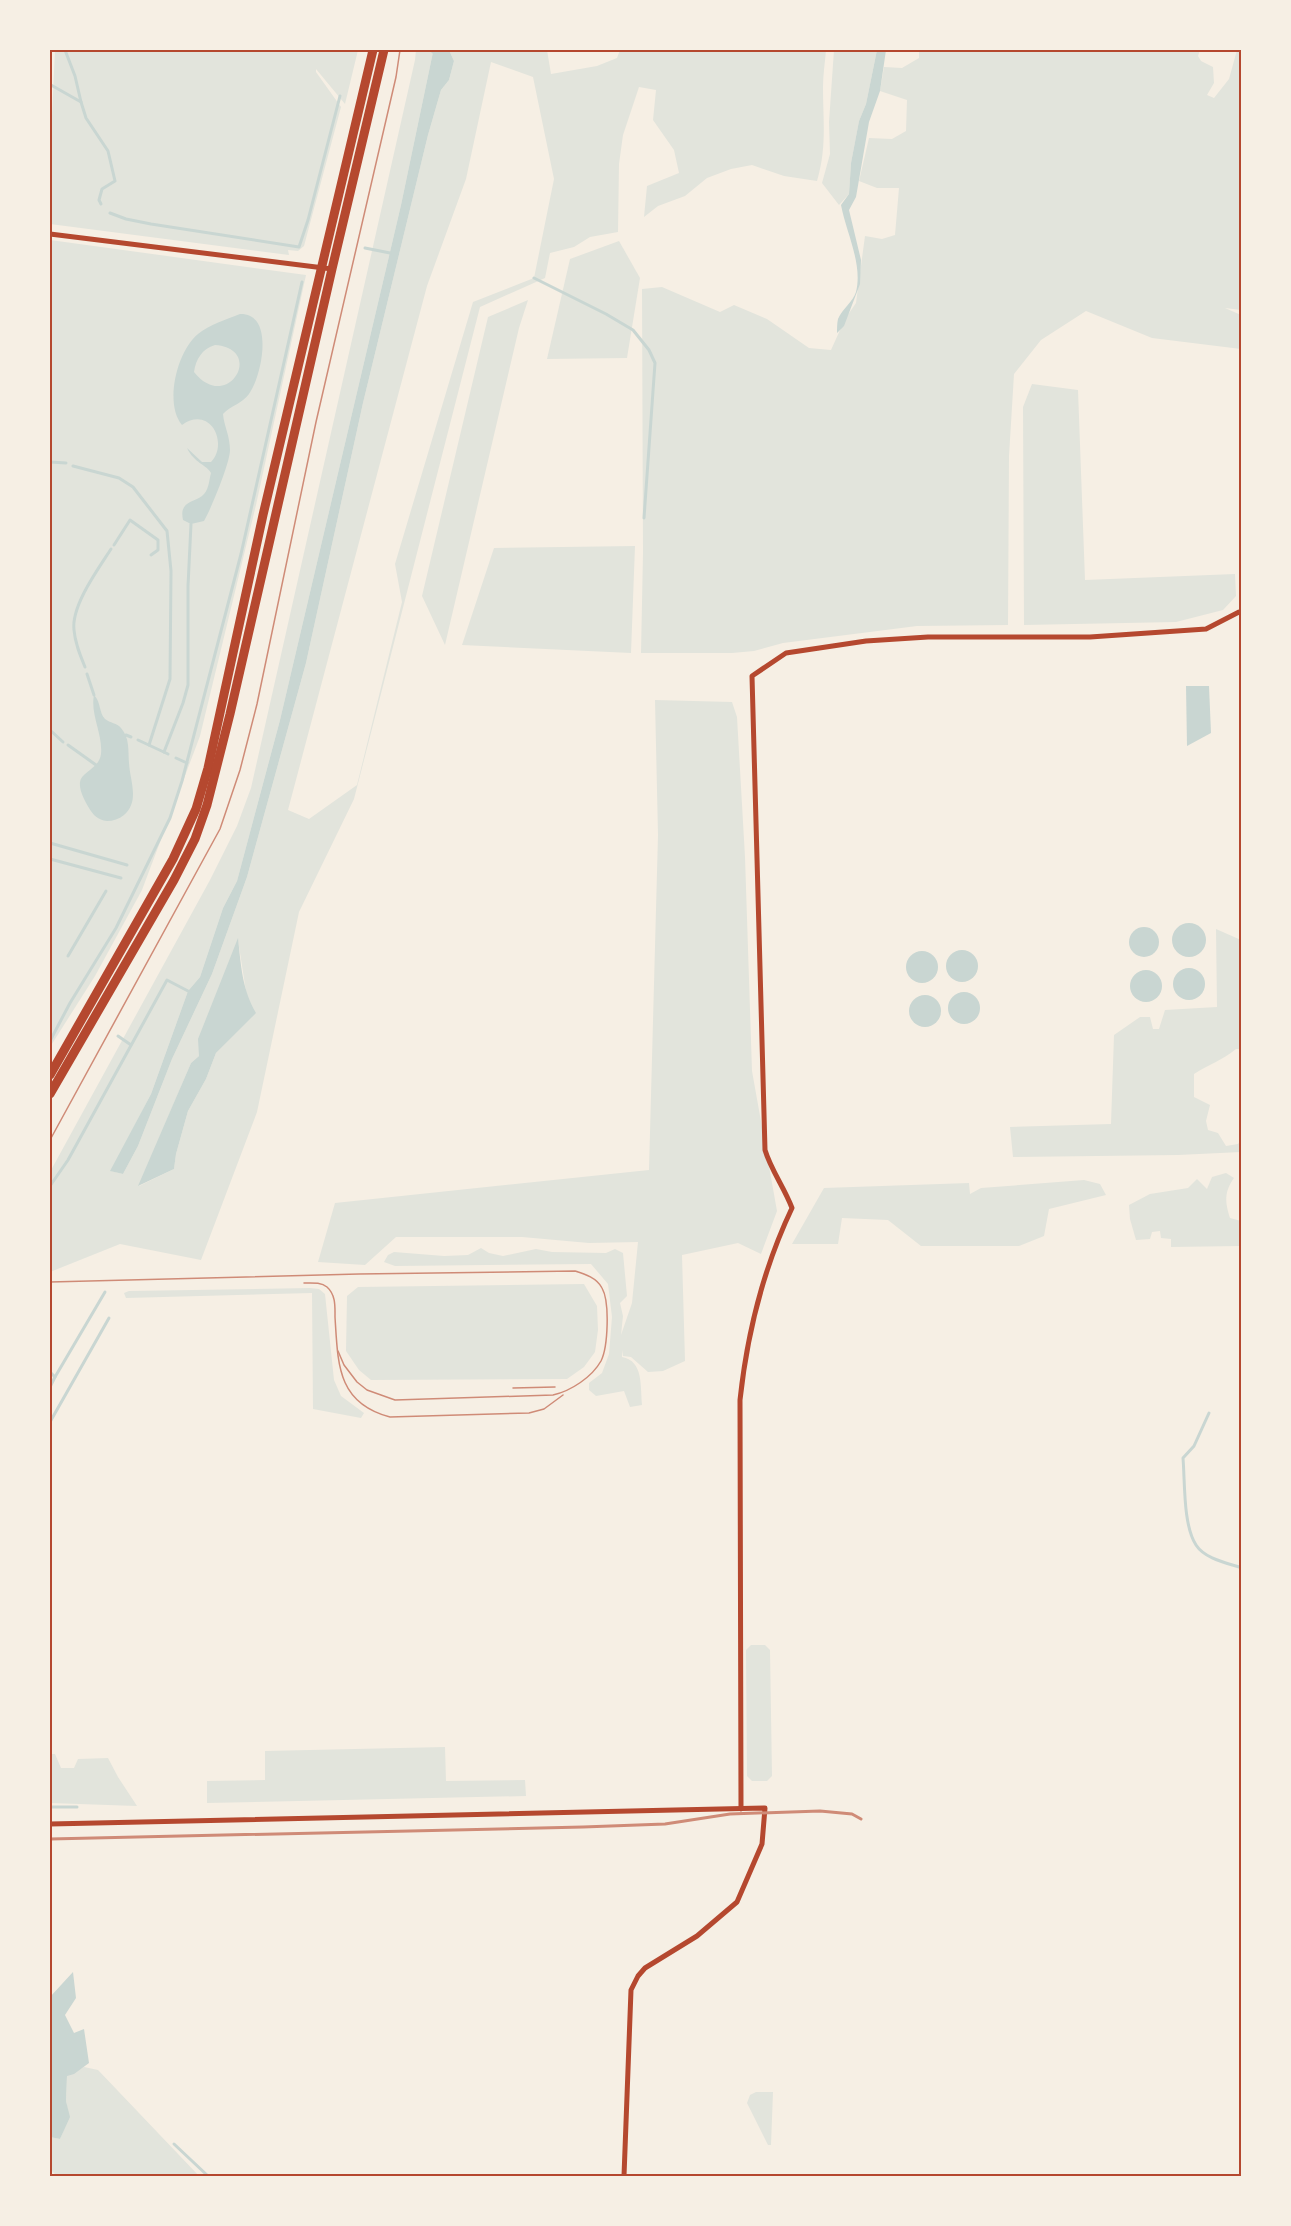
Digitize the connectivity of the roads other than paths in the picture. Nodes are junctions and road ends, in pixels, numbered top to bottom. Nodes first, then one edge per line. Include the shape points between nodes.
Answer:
1 (373, 50) edge
2 (384, 50) edge
3 (50, 234) edge
4 (321, 267) junction
5 (332, 269) junction
6 (1239, 612) dead end
7 (50, 1075) edge
8 (50, 1094) edge
9 (741, 1809) junction
10 (50, 1824) edge
11 (624, 2176) edge

1 - 4 main road
2 - 5 main road
3 - 4 street
4 - 5 street
4 - 7 main road via 196,809 173,859
5 - 8 main road via 231,714 204,815 174,880
6 - 9 street via 1206,629 866,641 786,653 752,676 765,1150 792,1208 761,1292 740,1400
9 - 10 street
9 - 11 street via 765,1808 765,1828 756,1862 737,1902 697,1936 645,1968 631,1990

